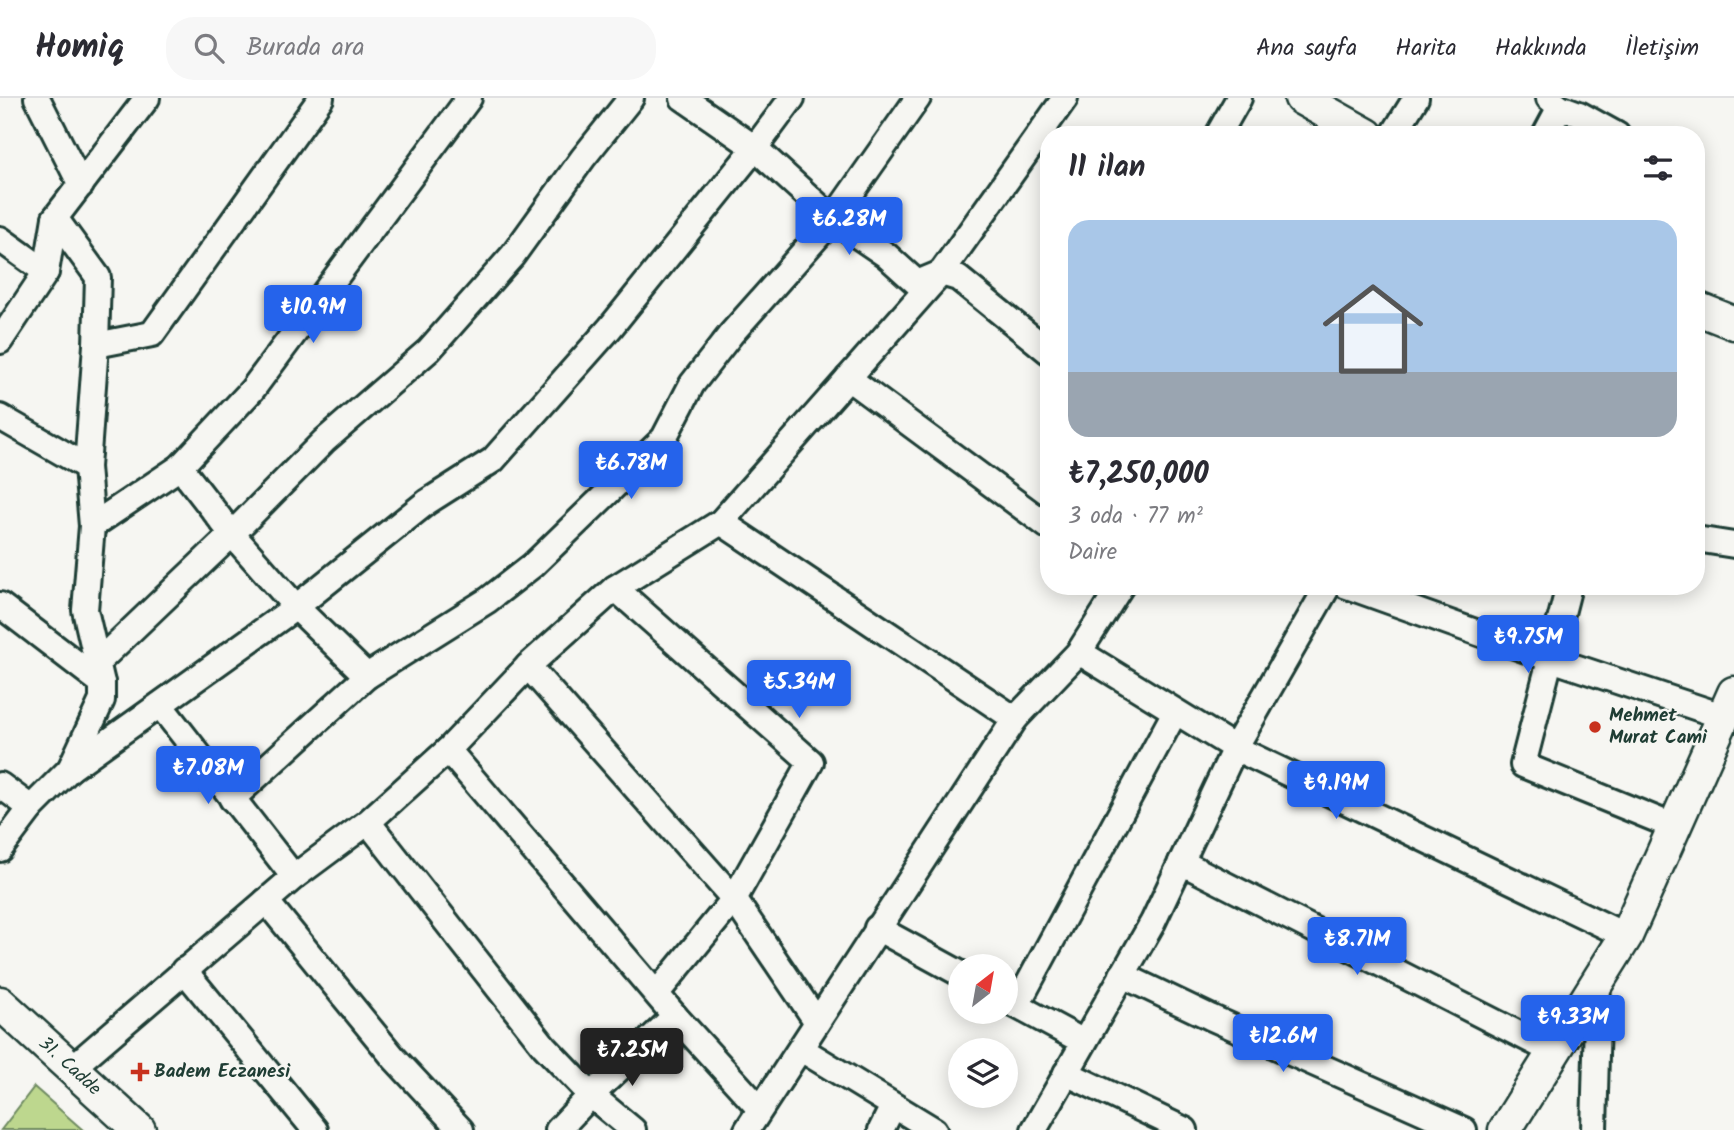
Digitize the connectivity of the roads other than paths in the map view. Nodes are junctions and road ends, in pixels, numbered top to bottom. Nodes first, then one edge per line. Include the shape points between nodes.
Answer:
1 (37, 98) edge
2 (148, 98) edge
3 (321, 98) edge
4 (469, 98) edge
5 (631, 98) edge
6 (683, 98) edge
7 (792, 98) edge
8 (918, 98) edge
9 (1065, 98) edge
10 (1239, 98) edge
11 (1301, 98) edge
12 (1416, 98) edge
13 (1571, 104) edge
14 (1045, 126) edge
15 (1223, 126) edge
16 (1351, 126) edge
17 (1398, 126) edge
18 (1553, 126) edge
19 (1604, 126) edge
20 (1040, 133) edge
21 (755, 148) junction
22 (81, 185) junction
23 (55, 219) junction
24 (834, 219) junction
25 (0, 239) edge
26 (46, 272) junction
27 (941, 273) junction
28 (1705, 312) edge
29 (1734, 323) edge
30 (0, 341) edge
31 (96, 345) junction
32 (1040, 345) edge
33 (848, 379) junction
34 (0, 417) edge
35 (87, 467) junction
36 (180, 467) junction
37 (1040, 520) edge
38 (721, 522) junction
39 (92, 526) junction
40 (232, 534) junction
41 (1705, 540) edge
42 (1734, 545) edge
43 (615, 588) junction
44 (1116, 595) edge
45 (1323, 595) edge
46 (1372, 595) edge
47 (1567, 595) edge
48 (0, 605) edge
49 (296, 607) junction
50 (1079, 652) junction
51 (1551, 659) junction
52 (528, 666) junction
53 (99, 673) junction
54 (367, 676) junction
55 (160, 705) junction
56 (1730, 705) edge
57 (1175, 712) junction
58 (1015, 719) junction
59 (1235, 748) junction
60 (448, 750) junction
61 (70, 769) junction
62 (0, 785) edge
63 (232, 799) junction
64 (31, 808) junction
65 (368, 822) junction
66 (1675, 827) junction
67 (0, 849) edge
68 (1181, 862) junction
69 (294, 877) junction
70 (734, 899) junction
71 (267, 901) junction
72 (877, 928) junction
73 (1626, 936) junction
74 (948, 967) edge
75 (184, 970) junction
76 (1122, 975) junction
77 (1598, 981) junction
78 (1018, 992) edge
79 (657, 993) junction
80 (0, 1003) edge
81 (1018, 1006) edge
82 (675, 1016) junction
83 (817, 1022) junction
84 (1084, 1042) junction
85 (801, 1049) junction
86 (1554, 1052) junction
87 (72, 1068) junction
88 (1066, 1073) junction
89 (591, 1095) junction
90 (893, 1105) junction
91 (759, 1108) junction
92 (139, 1130) edge
93 (315, 1130) edge
94 (461, 1130) edge
95 (558, 1130) edge
96 (633, 1130) edge
97 (747, 1130) edge
98 (881, 1130) edge
99 (934, 1130) edge
100 (1034, 1130) edge
101 (1185, 1130) edge
102 (1464, 1130) edge
103 (1505, 1130) edge
104 (1594, 1130) edge

1 - 22 street
2 - 22 street
3 - 31 street via 152,334
4 - 36 street via 252,390
5 - 40 street via 513,255 429,350 324,441
6 - 21 street
7 - 21 street
8 - 24 street
9 - 14 street
10 - 15 street
11 - 16 street
12 - 17 street
13 - 18 street
13 - 19 street
20 - 27 street
21 - 24 street
21 - 49 street via 610,328 494,460 427,502
22 - 23 street
23 - 26 street
23 - 31 street via 98,277
24 - 27 street via 917,283
24 - 54 street via 692,384 664,438 533,565 488,600
25 - 26 street
26 - 30 street
27 - 32 street via 958,278
27 - 33 street
28 - 29 street
31 - 35 street
33 - 37 street
33 - 38 street
34 - 35 street
35 - 39 street
36 - 39 street
36 - 40 street
38 - 43 street
38 - 58 street
39 - 53 street via 85,610
40 - 49 street
40 - 53 street
41 - 42 street
43 - 52 street
43 - 70 street via 811,762
44 - 50 street
45 - 59 street
46 - 51 street
47 - 51 street
48 - 53 street
49 - 54 street
49 - 55 street
50 - 57 street
50 - 58 street
51 - 56 street
51 - 66 street via 1523,765
52 - 60 street
52 - 70 street
53 - 61 street via 102,700
54 - 63 street
55 - 61 street
55 - 63 street
56 - 66 street
57 - 59 street
57 - 78 street
58 - 72 street
59 - 68 street
59 - 73 street
60 - 65 street
60 - 79 street
61 - 64 street
62 - 64 street
63 - 69 street
64 - 67 street
65 - 69 street
65 - 89 street via 544,1046
66 - 73 street
68 - 76 street
68 - 86 street
69 - 71 street
70 - 79 street
70 - 83 street
71 - 75 street
71 - 94 street via 394,1058
72 - 74 street
72 - 83 street
73 - 77 street
75 - 87 street
75 - 93 street
76 - 84 street
76 - 102 street
77 - 86 street
77 - 104 street
79 - 82 street
80 - 87 street, 31. Cadde
81 - 84 street
82 - 89 street
82 - 91 street
83 - 85 street
84 - 88 street
85 - 90 street
85 - 91 street
86 - 103 street
87 - 92 street, 31. Cadde
88 - 100 street
88 - 101 street
89 - 95 street
89 - 96 street
90 - 98 street
90 - 99 street
91 - 97 street

